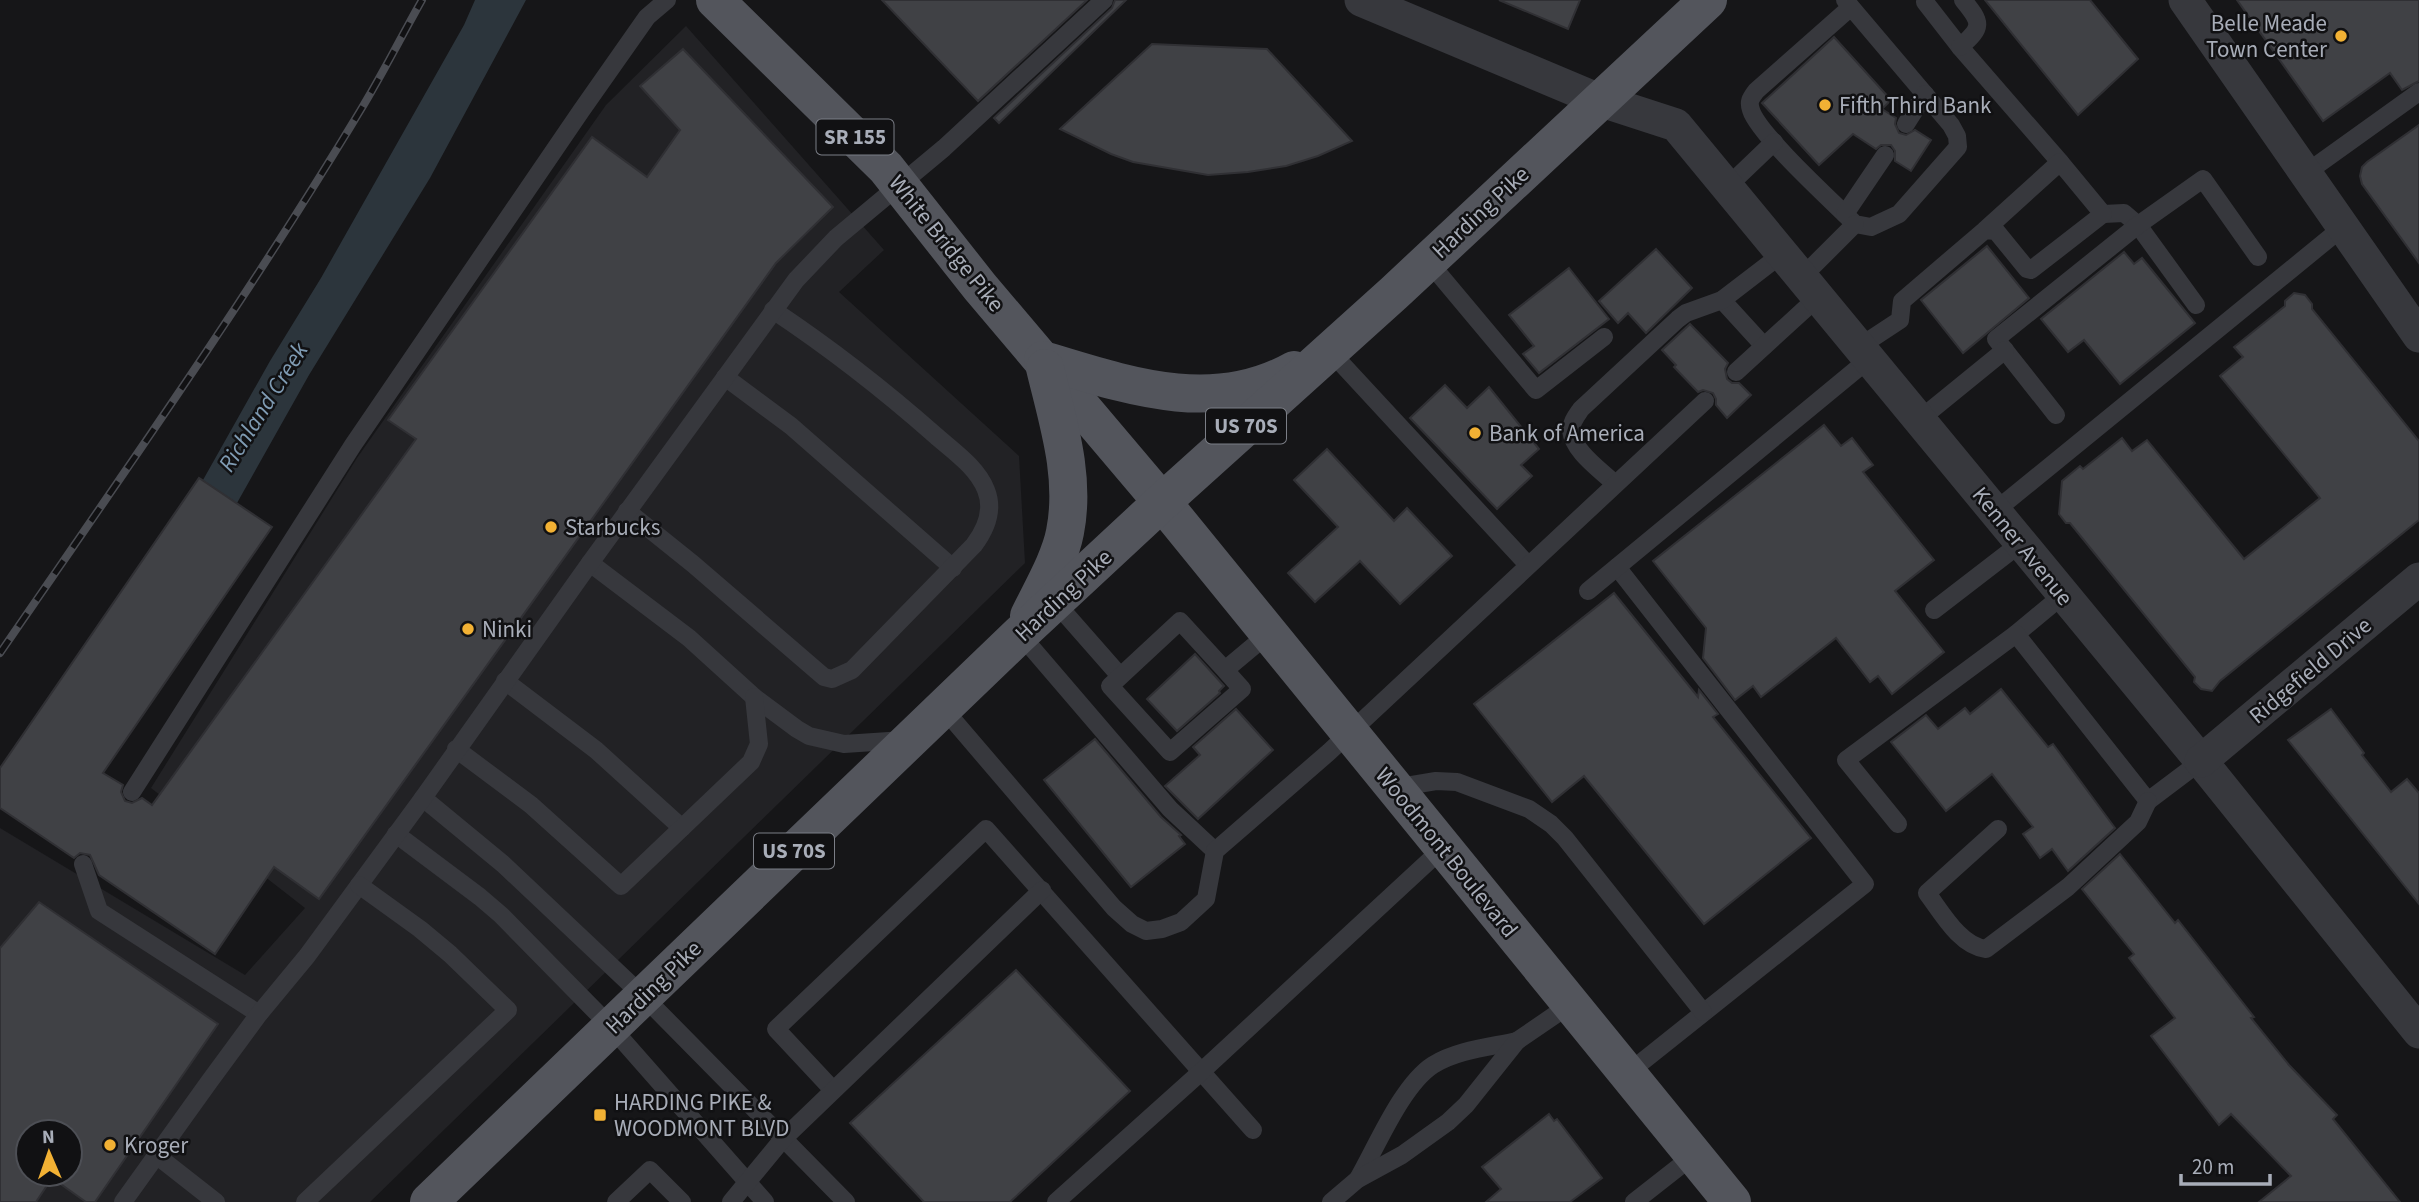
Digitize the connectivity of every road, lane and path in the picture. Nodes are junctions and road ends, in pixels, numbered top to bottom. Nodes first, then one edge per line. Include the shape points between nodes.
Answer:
1 (667, 0) edge
2 (715, 0) edge
3 (1104, 0) edge
4 (1708, 0) edge
5 (1964, 0) edge
6 (2185, 0) edge
7 (1925, 2) edge
8 (1848, 3) edge
9 (1380, 4) edge
10 (1961, 47) junction
11 (2419, 92) edge
12 (1925, 94) junction
13 (1599, 100) junction
14 (1906, 124) dead end
15 (1774, 142) junction
16 (1885, 155) dead end
17 (2060, 162) junction
18 (2306, 173) junction
19 (1727, 187) junction
20 (2103, 214) junction
21 (1850, 219) junction
22 (2138, 225) junction
23 (2343, 227) junction
24 (1985, 230) junction
25 (2258, 257) dead end
26 (1428, 261) junction
27 (1800, 276) junction
28 (1722, 300) junction
29 (2196, 305) dead end
30 (773, 310) junction
31 (2419, 336) edge
32 (1604, 337) dead end
33 (1764, 346) junction
34 (1329, 350) junction
35 (2005, 350) junction
36 (1864, 353) junction
37 (1043, 359) junction
38 (1736, 372) dead end
39 (725, 377) junction
40 (1706, 401) dead end
41 (2056, 415) dead end
42 (1919, 420) junction
43 (1615, 484) junction
44 (1162, 502) junction
45 (627, 511) junction
46 (1995, 511) junction
47 (2021, 543) junction
48 (590, 563) junction
49 (1528, 565) junction
50 (1617, 567) junction
51 (953, 568) junction
52 (2419, 579) edge
53 (1588, 591) dead end
54 (2063, 595) junction
55 (1055, 602) junction
56 (1934, 610) dead end
57 (1020, 634) junction
58 (1268, 634) junction
59 (2016, 634) junction
60 (1224, 670) junction
61 (1120, 676) junction
62 (505, 681) junction
63 (754, 697) junction
64 (943, 708) junction
65 (1349, 733) junction
66 (911, 739) junction
67 (456, 749) junction
68 (2201, 761) junction
69 (1394, 788) junction
70 (132, 792) dead end
71 (423, 798) junction
72 (2148, 801) junction
73 (1898, 824) dead end
74 (682, 828) junction
75 (1998, 829) dead end
76 (396, 834) junction
77 (1443, 848) junction
78 (1215, 850) junction
79 (83, 864) dead end
80 (359, 885) junction
81 (1042, 890) junction
82 (643, 997) junction
83 (1571, 1004) junction
84 (1703, 1013) junction
85 (259, 1014) junction
86 (611, 1027) junction
87 (2419, 1032) edge
88 (1517, 1041) junction
89 (1202, 1071) junction
90 (1628, 1073) junction
91 (834, 1090) junction
92 (1253, 1130) dead end
93 (782, 1140) junction
94 (1694, 1155) junction
95 (156, 1156) junction
96 (1358, 1179) junction
97 (748, 1181) junction
98 (1637, 1201) edge
99 (123, 1202) edge
100 (216, 1202) edge
101 (304, 1202) edge
102 (429, 1202) edge
103 (616, 1202) edge
104 (682, 1202) edge
105 (731, 1202) edge
106 (765, 1202) edge
107 (846, 1202) edge
108 (1056, 1202) edge
109 (1331, 1202) edge
110 (1732, 1202) edge

1 - 70 lane via 647,18 588,100 369,422
2 - 37 main road, White Bridge Pike / SR 155 via 886,168
3 - 30 lane via 944,148 820,254
4 - 13 main road, Harding Pike / US 70S
5 - 10 lane via 1978,24 1976,33
6 - 18 street
7 - 10 lane
8 - 12 lane
8 - 15 lane via 1750,99 1754,118
9 - 13 street, Kenner Avenue
10 - 17 lane
11 - 18 lane
12 - 14 lane
12 - 21 lane via 1951,124 1958,147 1899,214 1871,227
13 - 19 street, Kenner Avenue via 1676,125
13 - 26 main road, Harding Pike / US 70S
15 - 19 lane
15 - 21 lane
16 - 21 lane
17 - 20 lane
17 - 24 lane
18 - 23 street
19 - 27 street, Kenner Avenue
20 - 22 lane via 2124,213
20 - 24 lane via 2031,270 1996,231
21 - 27 lane
22 - 25 lane via 2203,179
22 - 29 lane
22 - 35 lane via 1997,339
23 - 31 street
23 - 46 lane
24 - 36 lane via 1902,301 1900,320
26 - 32 lane via 1536,390
26 - 34 main road, Harding Pike / US 70S
27 - 28 lane
27 - 33 lane
27 - 36 street, Kenner Avenue
28 - 33 lane
28 - 43 lane via 1678,319 1573,420 1571,430 1582,453
30 - 39 lane
30 - 51 lane via 896,401 980,479 990,505 988,519 974,545
33 - 38 lane
34 - 37 main road via 1277,379 1239,391 1193,395 1115,381
34 - 44 main road, Harding Pike / US 70S
34 - 49 lane
35 - 41 lane
35 - 42 lane
36 - 42 street, Kenner Avenue
36 - 50 lane
37 - 44 main road, White Bridge Pike / SR 155
37 - 57 main road via 1064,448 1069,505 1065,535
39 - 45 lane
39 - 51 lane via 791,426
40 - 43 lane
42 - 46 street, Kenner Avenue
43 - 49 lane
44 - 55 main road, Harding Pike / US 70S
44 - 58 main road, Woodmont Boulevard
45 - 48 lane
45 - 51 lane via 824,677 852,670
46 - 47 street, Kenner Avenue
47 - 54 street, Kenner Avenue
47 - 56 lane
48 - 62 lane
48 - 63 lane via 689,638
49 - 65 lane
50 - 53 lane
50 - 84 lane via 1865,884
52 - 68 street, Ridgefield Drive
54 - 59 lane
54 - 68 street, Kenner Avenue
55 - 57 main road, Harding Pike / US 70S
55 - 61 lane
57 - 64 main road, Harding Pike / US 70S
57 - 78 lane via 1170,809
58 - 60 lane
58 - 65 main road, Woodmont Boulevard
59 - 72 lane
59 - 73 lane via 1846,760
60 - 61 lane via 1180,621
60 - 61 lane via 1242,689 1170,752 1110,686
62 - 67 lane
62 - 74 lane via 596,750
63 - 66 lane via 809,736 844,744
63 - 74 lane via 759,744 751,762
64 - 66 main road, Harding Pike / US 70S
64 - 78 lane via 1132,924 1146,930 1181,922 1206,899
65 - 69 main road, Woodmont Boulevard
65 - 78 lane
66 - 82 main road, Harding Pike / US 70S
67 - 71 lane
67 - 74 lane via 531,805 621,886
68 - 72 lane
68 - 87 street, Kenner Avenue
69 - 77 main road, Woodmont Boulevard
69 - 84 lane via 1457,782 1529,809 1551,824
71 - 76 lane
71 - 82 lane via 521,880
72 - 75 lane via 2138,822 2068,887 1986,949 1977,948 1963,938 1927,893
76 - 80 lane
76 - 86 lane via 480,897
77 - 83 main road, Woodmont Boulevard
77 - 89 lane
79 - 85 lane via 99,911
80 - 85 lane
80 - 101 lane via 450,954 508,1010
81 - 89 lane
81 - 91 lane
81 - 91 lane via 986,829 776,1029
82 - 86 main road, Harding Pike / US 70S
82 - 93 lane
83 - 88 lane
83 - 90 main road, Woodmont Boulevard
84 - 90 lane
85 - 95 lane
86 - 97 lane
86 - 102 main road, Harding Pike / US 70S
88 - 96 lane via 1448,1122
88 - 96 lane via 1444,1059 1422,1073 1403,1097
89 - 92 lane
89 - 108 lane
90 - 94 main road, Woodmont Boulevard
91 - 93 lane
93 - 97 lane
93 - 107 lane
94 - 98 lane
94 - 110 main road, Woodmont Boulevard
95 - 99 lane
95 - 100 lane
96 - 109 lane
97 - 105 lane
97 - 106 lane
103 - 104 lane via 650,1170

